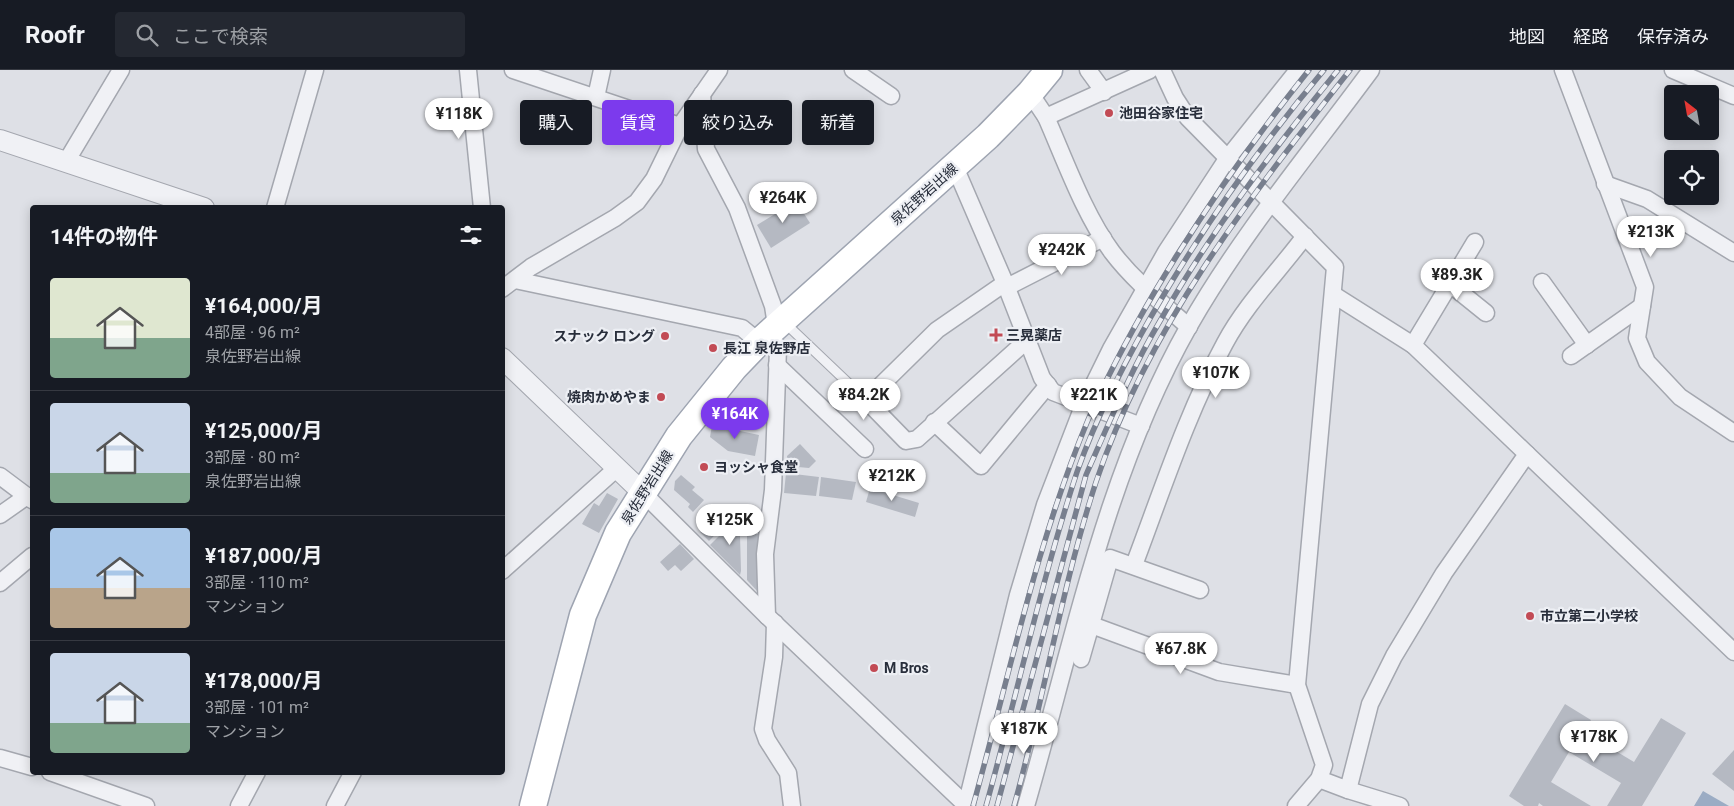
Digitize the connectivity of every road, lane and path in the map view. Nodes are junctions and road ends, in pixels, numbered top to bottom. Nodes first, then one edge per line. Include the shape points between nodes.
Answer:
1 (121, 70) edge
2 (315, 70) edge
3 (468, 70) edge
4 (513, 70) edge
5 (602, 70) edge
6 (719, 70) edge
7 (853, 70) edge
8 (1049, 70) edge
9 (1088, 70) edge
10 (1150, 70) edge
11 (1162, 70) edge
12 (1298, 70) edge
13 (1371, 70) edge
14 (1563, 70) edge
15 (1673, 70) edge
16 (1104, 92) junction
17 (1030, 93) junction
18 (702, 94) junction
19 (891, 96) dead end
20 (1734, 96) edge
21 (596, 97) junction
22 (1046, 117) junction
23 (680, 126) junction
24 (0, 140) edge
25 (1227, 160) junction
26 (66, 162) junction
27 (955, 167) junction
28 (1604, 184) junction
29 (1272, 203) junction
30 (195, 205) edge
31 (276, 205) edge
32 (482, 205) edge
33 (1305, 236) junction
34 (1103, 238) junction
35 (1475, 242) dead end
36 (1734, 253) edge
37 (1542, 282) dead end
38 (509, 284) edge
39 (1450, 284) junction
40 (1006, 285) junction
41 (1146, 290) junction
42 (1334, 295) junction
43 (1642, 306) junction
44 (1486, 313) dead end
45 (1189, 327) junction
46 (771, 330) junction
47 (1026, 341) junction
48 (1413, 344) junction
49 (1587, 345) junction
50 (1571, 356) dead end
51 (505, 361) edge
52 (777, 365) junction
53 (1048, 385) junction
54 (866, 400) junction
55 (1084, 404) junction
56 (934, 422) junction
57 (1141, 426) junction
58 (1734, 433) edge
59 (865, 449) dead end
60 (1527, 454) junction
61 (617, 468) junction
62 (0, 476) edge
63 (642, 492) junction
64 (30, 498) edge
65 (0, 515) edge
66 (30, 558) edge
67 (1134, 565) junction
68 (505, 568) edge
69 (0, 582) edge
70 (1200, 590) dead end
71 (771, 619) junction
72 (1084, 623) junction
73 (1734, 652) edge
74 (1080, 659) dead end
75 (1297, 685) junction
76 (0, 758) edge
77 (30, 766) edge
78 (255, 775) edge
79 (351, 775) edge
80 (75, 776) edge
81 (1319, 780) junction
82 (1348, 790) junction
83 (141, 805) edge
84 (239, 806) edge
85 (335, 806) edge
86 (533, 806) edge
87 (792, 806) edge
88 (966, 806) edge
89 (1026, 806) edge
90 (1296, 806) edge
91 (1400, 806) edge

1 - 26 street
2 - 31 street
3 - 32 street
4 - 21 street
5 - 21 street
6 - 18 street
7 - 19 street
8 - 17 main road, 泉佐野岩出線
9 - 16 street
10 - 16 street
11 - 25 street via 1188,118
12 - 25 street
13 - 29 street
14 - 28 street
15 - 20 street
16 - 22 street
17 - 22 street
17 - 27 main road, 泉佐野岩出線
18 - 23 street
18 - 46 street via 706,149 737,208 772,306
21 - 23 street
22 - 34 street
23 - 38 street via 654,179 637,202
24 - 26 street
25 - 29 street
25 - 41 street via 1166,252
26 - 30 street
27 - 40 street
27 - 46 main road, 泉佐野岩出線
28 - 36 street via 1647,199
28 - 43 street via 1645,287
29 - 33 street
29 - 45 street
33 - 42 street via 1335,267
33 - 67 street via 1246,310 1225,343 1187,426
34 - 40 street
34 - 41 street via 1117,259
35 - 39 street
37 - 49 street
38 - 46 street via 742,328
39 - 44 street
39 - 48 street
40 - 47 street
40 - 54 street via 937,330
41 - 45 street
41 - 55 street via 1111,349
42 - 48 street
42 - 75 street
43 - 49 street
43 - 58 street via 1637,338 1648,362 1680,397
45 - 57 street
46 - 52 street via 778,348
46 - 54 lane
46 - 63 main road, 泉佐野岩出線 via 734,368 679,436
47 - 53 street
47 - 56 street
48 - 60 street
49 - 50 street
51 - 61 street
52 - 59 street
52 - 71 street via 773,490 765,554
53 - 55 street via 1053,392
53 - 56 street via 981,466
54 - 56 street via 906,441 916,439
55 - 57 street
55 - 88 street via 1044,505 1018,595
57 - 72 street via 1104,526
60 - 73 street
60 - 82 street via 1444,573 1394,656 1370,704
61 - 63 street
61 - 68 street
62 - 64 street
63 - 71 street
63 - 86 main road, 泉佐野岩出線 via 618,533 583,615
64 - 65 street
66 - 69 street
67 - 70 street
67 - 72 street via 1110,558
71 - 87 street via 774,657 763,729 766,740 788,773
71 - 88 street
72 - 74 street
72 - 75 street via 1219,672
72 - 89 street
75 - 81 street via 1324,765
76 - 77 street
78 - 84 street
79 - 85 street
80 - 83 street
81 - 82 street
81 - 90 street
82 - 91 street

